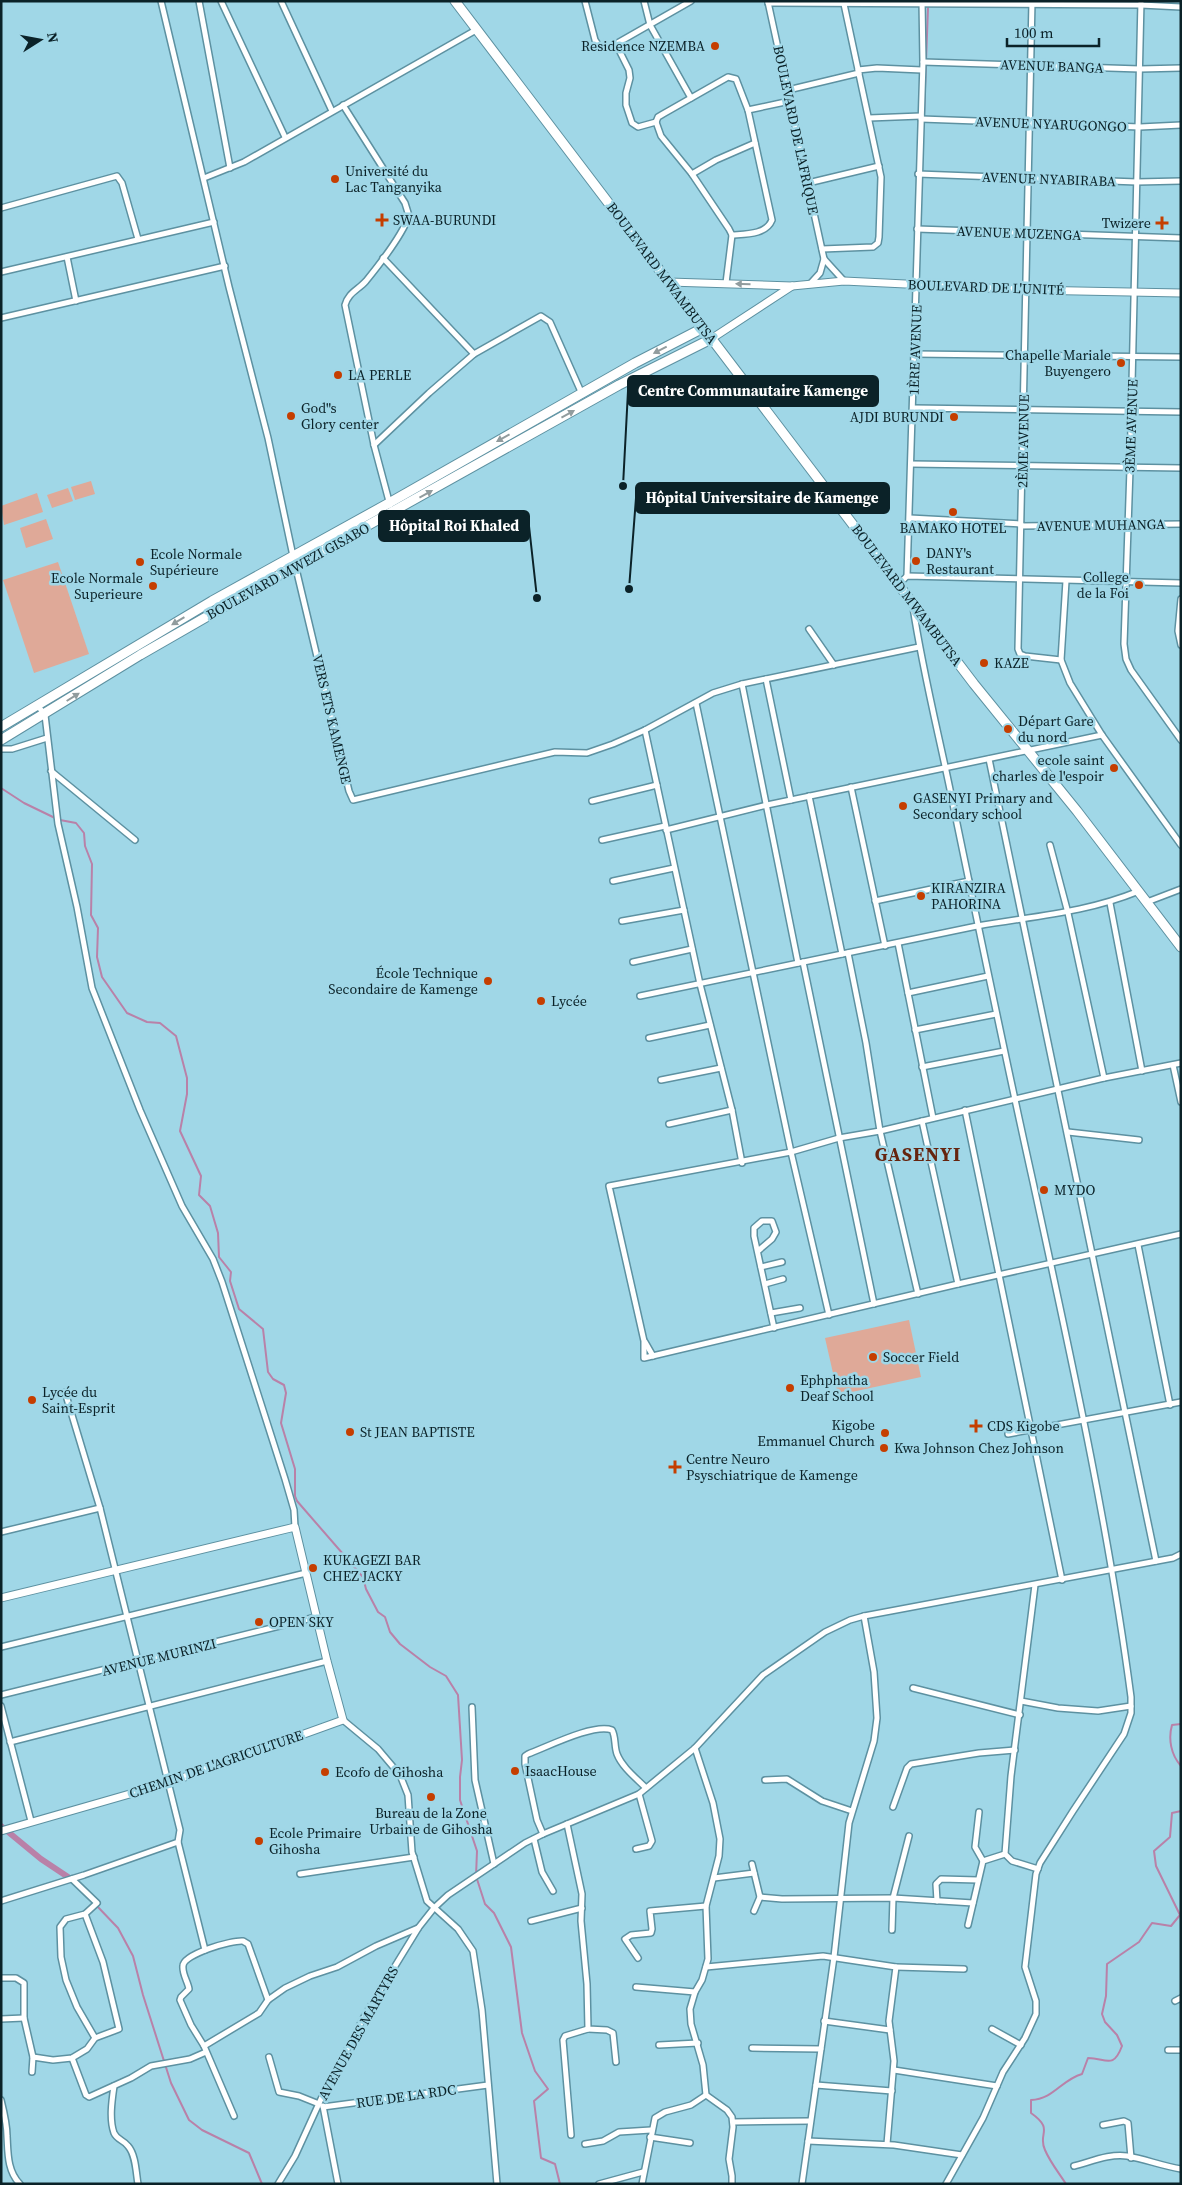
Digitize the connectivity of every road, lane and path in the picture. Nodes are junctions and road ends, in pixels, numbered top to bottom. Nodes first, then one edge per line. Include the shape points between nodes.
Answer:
1 (161, 1) edge
2 (199, 1) edge
3 (221, 1) edge
4 (281, 1) edge
5 (455, 1) edge
6 (585, 1) edge
7 (644, 1) edge
8 (691, 1) edge
9 (768, 2) edge
10 (922, 2) edge
11 (1032, 3) edge
12 (1141, 3) edge
13 (844, 4) junction
14 (1181, 7) edge
15 (650, 24) junction
16 (476, 30) junction
17 (616, 44) junction
18 (923, 62) junction
19 (1032, 65) junction
20 (1181, 68) edge
21 (1140, 69) junction
22 (922, 70) junction
23 (858, 71) junction
24 (788, 90) junction
25 (690, 98) junction
26 (790, 101) junction
27 (343, 105) junction
28 (748, 110) junction
29 (332, 112) junction
30 (870, 118) junction
31 (921, 118) junction
32 (656, 122) junction
33 (1030, 123) junction
34 (1181, 125) edge
35 (1140, 126) junction
36 (285, 137) junction
37 (755, 143) junction
38 (879, 166) junction
39 (230, 168) junction
40 (692, 174) junction
41 (918, 174) junction
42 (204, 178) junction
43 (1029, 179) junction
44 (1181, 181) edge
45 (808, 182) junction
46 (1138, 182) junction
47 (1, 208) edge
48 (214, 222) junction
49 (917, 229) junction
50 (1029, 234) junction
51 (732, 235) junction
52 (1136, 238) junction
53 (1181, 238) edge
54 (138, 239) junction
55 (822, 249) junction
56 (67, 257) junction
57 (383, 258) junction
58 (824, 259) junction
59 (225, 266) junction
60 (1, 272) edge
61 (844, 281) junction
62 (669, 282) junction
63 (726, 283) junction
64 (810, 284) junction
65 (917, 284) junction
66 (792, 286) junction
67 (1181, 286) edge
68 (1027, 290) junction
69 (1134, 291) junction
70 (1181, 294) edge
71 (76, 301) junction
72 (1, 318) edge
73 (703, 328) junction
74 (711, 339) junction
75 (474, 354) junction
76 (915, 354) junction
77 (1025, 356) junction
78 (1134, 356) junction
79 (1181, 357) edge
80 (582, 394) junction
81 (913, 408) junction
82 (1024, 411) junction
83 (1132, 412) junction
84 (1181, 412) edge
85 (374, 445) junction
86 (478, 452) junction
87 (484, 461) junction
88 (911, 464) junction
89 (1022, 467) junction
90 (1181, 468) edge
91 (1130, 469) junction
92 (389, 504) junction
93 (394, 512) junction
94 (910, 518) junction
95 (1181, 524) edge
96 (1021, 525) junction
97 (1129, 526) junction
98 (294, 561) junction
99 (907, 576) junction
100 (1019, 580) junction
101 (1066, 581) junction
102 (1127, 582) junction
103 (1181, 583) edge
104 (899, 584) junction
105 (1181, 599) edge
106 (912, 602) junction
107 (810, 629) dead end
108 (1181, 645) edge
109 (919, 647) junction
110 (1061, 660) junction
111 (834, 665) junction
112 (766, 679) junction
113 (742, 684) junction
114 (696, 702) junction
115 (38, 706) junction
116 (45, 715) junction
117 (1, 727) edge
118 (645, 730) junction
119 (1102, 734) junction
120 (47, 738) junction
121 (1, 740) edge
122 (1181, 740) edge
123 (1, 749) edge
124 (1028, 750) junction
125 (989, 760) junction
126 (946, 768) junction
127 (51, 771) junction
128 (657, 785) junction
129 (851, 787) junction
130 (809, 796) junction
131 (791, 800) junction
132 (592, 801) dead end
133 (767, 805) junction
134 (721, 815) junction
135 (666, 828) junction
136 (135, 840) dead end
137 (602, 840) dead end
138 (1050, 845) dead end
139 (1181, 845) edge
140 (674, 868) junction
141 (613, 881) dead end
142 (969, 881) junction
143 (1181, 889) edge
144 (1139, 891) junction
145 (875, 901) junction
146 (1147, 902) junction
147 (1110, 903) junction
148 (684, 910) junction
149 (1068, 913) junction
150 (1023, 918) junction
151 (622, 921) dead end
152 (978, 926) junction
153 (898, 943) junction
154 (885, 946) junction
155 (1181, 947) edge
156 (692, 949) junction
157 (845, 954) junction
158 (633, 962) dead end
159 (801, 962) junction
160 (754, 972) junction
161 (988, 976) junction
162 (700, 984) junction
163 (908, 993) junction
164 (640, 996) dead end
165 (996, 1014) junction
166 (710, 1025) junction
167 (915, 1030) junction
168 (649, 1038) dead end
169 (1004, 1051) junction
170 (1181, 1063) edge
171 (1173, 1064) junction
172 (922, 1067) junction
173 (721, 1068) junction
174 (1142, 1071) junction
175 (1104, 1078) junction
176 (661, 1080) dead end
177 (1059, 1089) junction
178 (1014, 1099) junction
179 (1181, 1102) edge
180 (732, 1110) junction
181 (965, 1110) junction
182 (933, 1118) junction
183 (922, 1121) junction
184 (669, 1124) dead end
185 (880, 1131) junction
186 (1068, 1132) junction
187 (839, 1138) junction
188 (1139, 1140) dead end
189 (791, 1152) junction
190 (742, 1162) junction
191 (1181, 1234) edge
192 (1138, 1245) junction
193 (758, 1251) junction
194 (1092, 1255) junction
195 (782, 1262) dead end
196 (1051, 1264) junction
197 (761, 1267) junction
198 (999, 1276) junction
199 (783, 1280) dead end
200 (765, 1284) junction
201 (958, 1284) junction
202 (918, 1294) junction
203 (874, 1304) junction
204 (800, 1308) dead end
205 (771, 1313) junction
206 (829, 1315) junction
207 (774, 1328) junction
208 (644, 1341) junction
209 (653, 1356) junction
210 (64, 1392) dead end
211 (1181, 1402) edge
212 (1170, 1404) junction
213 (1126, 1413) junction
214 (1085, 1421) junction
215 (1030, 1430) junction
216 (1008, 1434) dead end
217 (100, 1508) junction
218 (295, 1527) junction
219 (1, 1532) edge
220 (1181, 1554) edge
221 (1156, 1561) junction
222 (1111, 1570) junction
223 (115, 1571) junction
224 (306, 1573) junction
225 (1062, 1580) junction
226 (1035, 1585) junction
227 (1, 1598) edge
228 (126, 1616) junction
229 (864, 1616) junction
230 (316, 1617) junction
231 (1, 1647) edge
232 (327, 1661) junction
233 (139, 1662) junction
234 (913, 1688) dead end
235 (1, 1695) edge
236 (1021, 1701) junction
237 (149, 1705) junction
238 (1, 1706) edge
239 (1131, 1706) junction
240 (472, 1707) dead end
241 (1020, 1715) junction
242 (343, 1720) junction
243 (10, 1742) junction
244 (695, 1748) junction
245 (1015, 1750) junction
246 (766, 1780) dead end
247 (168, 1783) junction
248 (646, 1788) junction
249 (639, 1794) junction
250 (893, 1807) dead end
251 (852, 1811) junction
252 (979, 1812) dead end
253 (31, 1821) junction
254 (568, 1824) junction
255 (1, 1831) edge
256 (542, 1834) junction
257 (909, 1836) dead end
258 (534, 1839) junction
259 (178, 1842) junction
260 (636, 1849) dead end
261 (1005, 1854) junction
262 (414, 1857) junction
263 (983, 1861) junction
264 (494, 1864) junction
265 (752, 1864) dead end
266 (1038, 1869) junction
267 (754, 1873) junction
268 (300, 1874) dead end
269 (714, 1878) junction
270 (72, 1879) junction
271 (978, 1880) junction
272 (553, 1891) dead end
273 (760, 1897) junction
274 (840, 1898) junction
275 (893, 1898) junction
276 (1, 1901) edge
277 (937, 1901) junction
278 (973, 1903) junction
279 (706, 1906) junction
280 (582, 1908) junction
281 (432, 1910) junction
282 (754, 1911) dead end
283 (85, 1914) junction
284 (531, 1921) dead end
285 (968, 1925) dead end
286 (419, 1927) junction
287 (892, 1930) dead end
288 (206, 1950) junction
289 (834, 1956) junction
290 (638, 1958) dead end
291 (706, 1967) junction
292 (896, 1967) junction
293 (964, 1969) dead end
294 (1, 1978) edge
295 (636, 1987) dead end
296 (695, 1992) junction
297 (268, 2000) junction
298 (1, 2018) edge
299 (24, 2018) junction
300 (824, 2021) junction
301 (588, 2028) junction
302 (992, 2029) dead end
303 (890, 2030) junction
304 (96, 2038) junction
305 (698, 2043) junction
306 (659, 2045) dead end
307 (1020, 2045) junction
308 (204, 2046) junction
309 (752, 2048) dead end
310 (821, 2048) junction
311 (1168, 2050) dead end
312 (1181, 2050) edge
313 (206, 2052) junction
314 (33, 2057) junction
315 (269, 2057) dead end
316 (72, 2058) junction
317 (616, 2062) dead end
318 (894, 2070) junction
319 (32, 2072) dead end
320 (816, 2084) junction
321 (488, 2085) junction
322 (114, 2086) junction
323 (997, 2086) junction
324 (892, 2091) junction
325 (706, 2095) junction
326 (1, 2100) edge
327 (321, 2103) junction
328 (234, 2116) dead end
329 (810, 2121) junction
330 (733, 2122) junction
331 (1103, 2125) dead end
332 (651, 2130) junction
333 (571, 2135) dead end
334 (650, 2137) junction
335 (808, 2141) junction
336 (690, 2143) dead end
337 (585, 2144) dead end
338 (887, 2144) junction
339 (962, 2155) junction
340 (1131, 2158) junction
341 (1074, 2166) dead end
342 (1181, 2168) edge
343 (643, 2172) junction
344 (642, 2183) edge
345 (20, 2184) edge
346 (138, 2184) edge
347 (278, 2184) edge
348 (338, 2184) edge
349 (497, 2184) edge
350 (598, 2184) edge
351 (647, 2184) edge
352 (732, 2184) edge
353 (802, 2184) edge
354 (946, 2184) edge

1 - 42 street
2 - 39 street
3 - 36 street
4 - 29 street
5 - 16 main road, BOULEVARD MWAMBUTSA
6 - 17 street via 598,46
7 - 15 street
8 - 15 street
9 - 13 street
9 - 24 street, BOULEVARD DE L'AFRIQUE
10 - 11 street
10 - 13 street
10 - 18 street, 1ÈRE AVENUE
11 - 12 street
11 - 19 street, 2ÈME AVENUE
12 - 14 street
12 - 21 street, 3ÈME AVENUE
13 - 23 street
15 - 17 street
15 - 25 street
16 - 27 street
16 - 62 main road, BOULEVARD MWAMBUTSA
17 - 32 street via 629,70 625,98 632,123 638,127
18 - 19 street, AVENUE BANGA
18 - 22 street, 1ÈRE AVENUE
19 - 21 street, AVENUE BANGA
19 - 33 street, 2ÈME AVENUE
20 - 21 street, AVENUE BANGA
21 - 35 street, 3ÈME AVENUE
22 - 23 street via 877,68
22 - 31 street, 1ÈRE AVENUE
23 - 24 street
23 - 30 street
24 - 26 street, BOULEVARD DE L'AFRIQUE
25 - 28 street via 733,77
25 - 32 street via 658,117
26 - 28 street
26 - 45 street, BOULEVARD DE L'AFRIQUE
27 - 29 street
27 - 57 street via 405,203 409,216
28 - 37 street
29 - 36 street
30 - 31 street, AVENUE NYARUGONGO
30 - 38 street
31 - 33 street, AVENUE NYARUGONGO
31 - 41 street, 1ÈRE AVENUE
32 - 40 street via 661,136
33 - 35 street, AVENUE NYARUGONGO
33 - 43 street, 2ÈME AVENUE
34 - 35 street, AVENUE NYARUGONGO
35 - 46 street, 3ÈME AVENUE
36 - 39 street
37 - 40 street
37 - 51 street via 772,220 766,229
38 - 45 street
38 - 55 street via 878,243 873,248
39 - 42 street
40 - 51 street
41 - 43 street, AVENUE NYABIRABA
41 - 49 street, 1ÈRE AVENUE
42 - 48 street
43 - 46 street, AVENUE NYABIRABA
43 - 50 street, 2ÈME AVENUE
44 - 46 street, AVENUE NYABIRABA
45 - 55 street, BOULEVARD DE L'AFRIQUE
46 - 52 street, 3ÈME AVENUE
47 - 54 street via 117,176 122,183
48 - 54 street
48 - 59 street
49 - 50 street, AVENUE MUZENGA
49 - 65 street, 1ÈRE AVENUE
50 - 52 street, AVENUE MUZENGA
50 - 68 street, 2ÈME AVENUE
51 - 63 street
52 - 53 street, AVENUE MUZENGA
52 - 69 street, 3ÈME AVENUE
54 - 56 street
55 - 58 street, BOULEVARD DE L'AFRIQUE
56 - 60 street
56 - 71 street
57 - 75 street
57 - 85 street via 345,305
58 - 61 street
58 - 64 street via 820,273
59 - 71 street
59 - 98 street via 268,438
61 - 64 street, BOULEVARD DE L'UNITÉ
61 - 65 street, BOULEVARD DE L'UNITÉ
62 - 63 street, BOULEVARD DE L'UNITÉ
62 - 73 main road, BOULEVARD MWAMBUTSA
66 -> 63 street, BOULEVARD DE L'UNITÉ
64 - 66 street, BOULEVARD DE L'UNITÉ
65 - 68 street, BOULEVARD DE L'UNITÉ
65 - 76 street, 1ÈRE AVENUE
66 - 74 street, BOULEVARD DE L'UNITÉ
67 - 70 street
68 - 69 street, BOULEVARD DE L'UNITÉ
68 - 77 street, 2ÈME AVENUE
69 - 70 street, BOULEVARD DE L'UNITÉ
69 - 78 street, 3ÈME AVENUE
71 - 72 street
73 - 74 main road, BOULEVARD MWAMBUTSA
73 -> 80 main road, BOULEVARD MWEZI GISABO
87 -> 74 main road, BOULEVARD MWEZI GISABO
74 - 104 main road, BOULEVARD MWAMBUTSA
75 - 80 street via 535,318 546,318
75 - 85 street
76 - 77 street
76 - 81 street, 1ÈRE AVENUE
77 - 78 street
77 - 82 street, 2ÈME AVENUE
78 - 79 street
78 - 83 street, 3ÈME AVENUE
80 -> 86 main road, BOULEVARD MWEZI GISABO
81 - 82 street
81 - 88 street, 1ÈRE AVENUE
82 - 83 street
82 - 89 street, 2ÈME AVENUE
83 - 84 street
83 - 91 street, 3ÈME AVENUE
85 - 92 street
86 - 87 main road
86 - 92 main road, BOULEVARD MWEZI GISABO
93 -> 87 main road, BOULEVARD MWEZI GISABO
88 - 89 street
88 - 94 street, 1ÈRE AVENUE
89 - 91 street
89 - 96 street, 2ÈME AVENUE
90 - 91 street
91 - 97 street, 3ÈME AVENUE
92 - 93 street
92 - 98 main road, BOULEVARD MWEZI GISABO
93 - 98 main road, BOULEVARD MWEZI GISABO
94 - 96 street, AVENUE MUHANGA
94 - 99 street, 1ÈRE AVENUE
95 - 97 street, AVENUE MUHANGA
96 - 97 street, AVENUE MUHANGA
96 - 100 street, 2ÈME AVENUE
97 - 102 street, 3ÈME AVENUE
98 -> 115 main road, BOULEVARD MWEZI GISABO via 212,601
116 -> 98 main road, BOULEVARD MWEZI GISABO
98 - 118 street, VERS ETS KAMENGE via 353,800 555,752 587,753
99 - 100 street
99 - 104 street
100 - 101 street
100 - 110 street, 2ÈME AVENUE via 1020,654
101 - 102 street
101 - 110 street
102 - 103 street
102 - 122 street, 3ÈME AVENUE via 1124,644 1128,665
104 - 106 main road, BOULEVARD MWAMBUTSA
105 - 108 street via 1178,631
106 - 109 street
106 - 124 main road, BOULEVARD MWAMBUTSA
107 - 111 street
109 - 111 street
109 - 126 street
110 - 119 street via 1073,688
111 - 112 street
112 - 113 street
112 - 131 street
113 - 114 street
113 - 133 street
114 - 118 street
114 - 134 street
115 - 116 street
115 - 117 main road, BOULEVARD MWEZI GISABO
116 - 120 street
116 - 121 main road, BOULEVARD MWEZI GISABO
118 - 128 street
119 - 124 street
119 - 139 street
120 - 123 street via 12,749
120 - 127 street
124 - 125 street
124 - 144 main road, BOULEVARD MWAMBUTSA
125 - 126 street
125 - 150 street
126 - 129 street
126 - 142 street
127 - 136 street
127 - 218 street via 62,846 95,999 182,1206 213,1259 222,1282 285,1479
128 - 132 street
128 - 135 street
129 - 130 street
129 - 145 street
130 - 131 street
130 - 157 street
131 - 133 street
133 - 134 street
133 - 159 street
134 - 135 street
134 - 160 street
135 - 137 street
135 - 140 street
138 - 149 street
140 - 141 street
140 - 148 street
142 - 145 street
142 - 152 street
143 - 146 street
144 - 146 main road, BOULEVARD MWAMBUTSA
144 - 147 street
145 - 154 street
146 - 155 main road, BOULEVARD MWAMBUTSA
147 - 149 street
147 - 174 street
148 - 151 street
148 - 156 street
149 - 150 street
149 - 175 street
150 - 152 street
150 - 177 street
152 - 153 street
152 - 161 street
153 - 154 street
153 - 163 street
154 - 157 street
156 - 158 street
156 - 162 street
157 - 159 street
157 - 185 street via 866,1043
159 - 160 street
159 - 187 street
160 - 162 street
160 - 189 street
161 - 163 street
161 - 165 street
162 - 164 street
162 - 166 street
163 - 167 street
165 - 167 street
165 - 169 street
166 - 168 street
166 - 173 street
167 - 172 street
169 - 172 street
169 - 178 street
170 - 171 street
171 - 174 street
171 - 179 street
172 - 182 street
173 - 176 street
173 - 180 street
174 - 175 street
175 - 177 street
177 - 178 street
177 - 186 street
178 - 181 street
178 - 196 street
180 - 184 street
180 - 190 street
181 - 182 street
181 - 198 street
182 - 183 street
183 - 185 street
183 - 201 street
185 - 187 street
185 - 202 street
186 - 188 street
186 - 194 street
187 - 189 street
187 - 203 street
189 - 190 street
189 - 206 street
190 - 208 street via 610,1186
191 - 192 street
192 - 194 street
192 - 212 street
193 - 193 street via 754,1228 762,1221 772,1221 776,1232
193 - 197 street
194 - 196 street
194 - 213 street
195 - 197 street
196 - 198 street
196 - 214 street
197 - 200 street
198 - 201 street
198 - 215 street
199 - 200 street
200 - 205 street
201 - 202 street
202 - 203 street
203 - 206 street
204 - 205 street
205 - 207 street
206 - 207 street
207 - 209 street
208 - 209 street
208 - 209 street via 644,1358
210 - 217 street
211 - 212 street
212 - 213 street
213 - 214 street
213 - 221 street
214 - 215 street
214 - 222 street
215 - 216 street
215 - 225 street
217 - 219 street
217 - 223 street
218 - 223 street
218 - 224 street
220 - 221 street, AVENUE DES MARTYRS
221 - 222 street, AVENUE DES MARTYRS
222 - 225 street, AVENUE DES MARTYRS
222 - 239 street
223 - 227 street
223 - 228 street
224 - 228 street
224 - 230 street
225 - 226 street, AVENUE DES MARTYRS
226 - 229 street, AVENUE DES MARTYRS
226 - 236 street
228 - 231 street
228 - 233 street
229 - 244 street, AVENUE DES MARTYRS via 824,1632 763,1675
229 - 251 street via 874,1672 877,1718 874,1741
230 - 232 street
230 - 233 street, AVENUE MURINZI
232 - 237 street
232 - 242 street
233 - 235 street, AVENUE MURINZI
233 - 237 street
234 - 241 street
236 - 239 street via 1098,1712
236 - 241 street
237 - 243 street
237 - 247 street
238 - 243 street
239 - 266 street via 1124,1734
240 - 264 street via 475,1780
241 - 245 street
242 - 247 street, CHEMIN DE L'AGRICULTURE
242 - 262 street via 378,1749 400,1775 408,1796
243 - 253 street
244 - 248 street, AVENUE DES MARTYRS
244 - 269 street via 718,1822 719,1856
245 - 250 street via 911,1764
245 - 261 street
246 - 251 street via 787,1779 822,1801
247 - 253 street, CHEMIN DE L'AGRICULTURE
247 - 259 street via 180,1830
248 - 249 street, AVENUE DES MARTYRS
248 - 256 street via 620,1761 614,1734 608,1728 590,1731 528,1754 525,1764
249 - 254 street, AVENUE DES MARTYRS
249 - 260 street via 652,1841 649,1846
251 - 274 street
252 - 263 street via 975,1847
253 - 255 street, CHEMIN DE L'AGRICULTURE
254 - 256 street, AVENUE DES MARTYRS
254 - 280 street
256 - 258 street, AVENUE DES MARTYRS
257 - 275 street
258 - 264 street, AVENUE DES MARTYRS
258 - 272 street via 542,1872
259 - 270 street
259 - 288 street
261 - 263 street
261 - 266 street via 1012,1861
262 - 268 street
262 - 281 street
263 - 271 street
264 - 281 street, AVENUE DES MARTYRS via 448,1895
265 - 267 street
266 - 307 street via 1025,1967 1036,2001 1036,2014
267 - 269 street
267 - 273 street
269 - 279 street
270 - 276 street
270 - 283 street via 96,1900 97,1903
271 - 277 street via 941,1879 936,1884
271 - 278 street
273 - 274 street
273 - 282 street
274 - 275 street
274 - 289 street
275 - 277 street
275 - 287 street
277 - 278 street
278 - 285 street
279 - 290 street via 650,1911 652,1931 625,1939
279 - 291 street via 709,1945
280 - 284 street
280 - 301 street
281 - 286 street, AVENUE DES MARTYRS
281 - 321 street via 458,1929 473,1951
283 - 304 street via 103,1962 120,2027
283 - 304 street via 66,1920 60,1927 61,1957 71,1994
286 - 297 street via 337,1967 298,1981
286 - 327 street, AVENUE DES MARTYRS via 365,2015
288 - 297 street via 237,1940 248,1944
288 - 308 street via 185,1961 183,1966 189,1989 180,2000 190,2025
289 - 291 street
289 - 292 street
289 - 300 street
291 - 296 street
292 - 293 street
292 - 303 street
294 - 299 street via 16,1978 24,1982
295 - 296 street
296 - 305 street via 690,2017
297 - 308 street via 259,2013
298 - 299 street
299 - 314 street
300 - 303 street
300 - 310 street
301 - 317 street via 613,2033
301 - 333 street via 565,2036 563,2040
302 - 307 street
303 - 318 street
304 - 316 street via 87,2049
305 - 306 street
305 - 325 street
307 - 323 street
308 - 313 street
309 - 310 street
310 - 320 street
311 - 312 street
313 - 322 street via 190,2059 150,2066
313 - 328 street
314 - 316 street
314 - 319 street
315 - 327 street via 279,2092
316 - 322 street via 86,2096
318 - 323 street
318 - 324 street
320 - 324 street
320 - 329 street
321 - 327 street, RUE DE LA RDC
321 - 349 street
322 - 346 street via 114,2132 132,2151
323 - 339 street
324 - 338 street
325 - 330 street via 727,2110
325 - 332 street via 691,2105 656,2116
326 - 345 street via 7,2151 12,2171
327 - 347 street, AVENUE DES MARTYRS via 296,2156
327 - 348 street
329 - 330 street
329 - 335 street
330 - 352 street via 729,2158
331 - 340 street via 1128,2123
332 - 334 street
332 - 337 street via 619,2132 603,2141
334 - 336 street
334 - 343 street
335 - 338 street
335 - 353 street
338 - 339 street
339 - 354 street
340 - 341 street via 1108,2158
340 - 342 street
343 - 344 street
343 - 350 street
344 - 351 street

